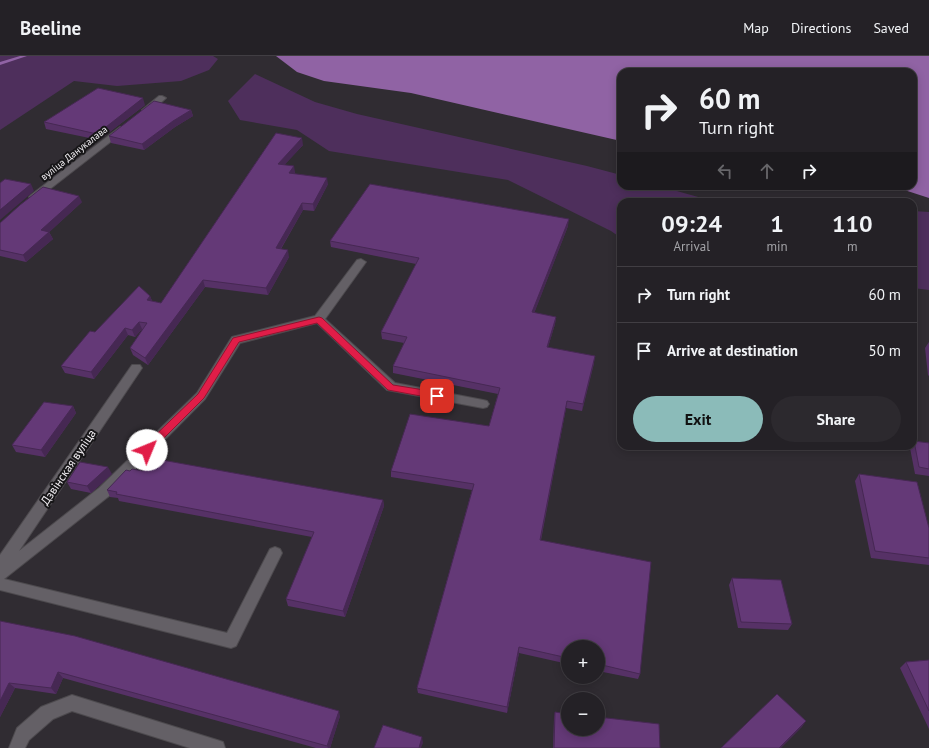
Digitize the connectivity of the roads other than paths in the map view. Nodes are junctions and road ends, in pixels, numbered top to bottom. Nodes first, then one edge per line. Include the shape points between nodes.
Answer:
1 (162, 98) dead end
2 (25, 204) edge
3 (361, 262) dead end
4 (319, 320) junction
5 (136, 368) dead end
6 (483, 404) dead end
7 (275, 553) dead end
8 (0, 567) edge
9 (0, 574) edge
10 (0, 584) edge
11 (17, 748) edge
12 (216, 748) edge

1 - 2 street, вуліца Данукалава
3 - 4 street
4 - 6 street via 391,388
4 - 9 street via 236,340 201,396 104,492
5 - 8 street, Дзвінская вуліца
7 - 10 street via 231,641
11 - 12 street via 23,734 47,713 72,704

